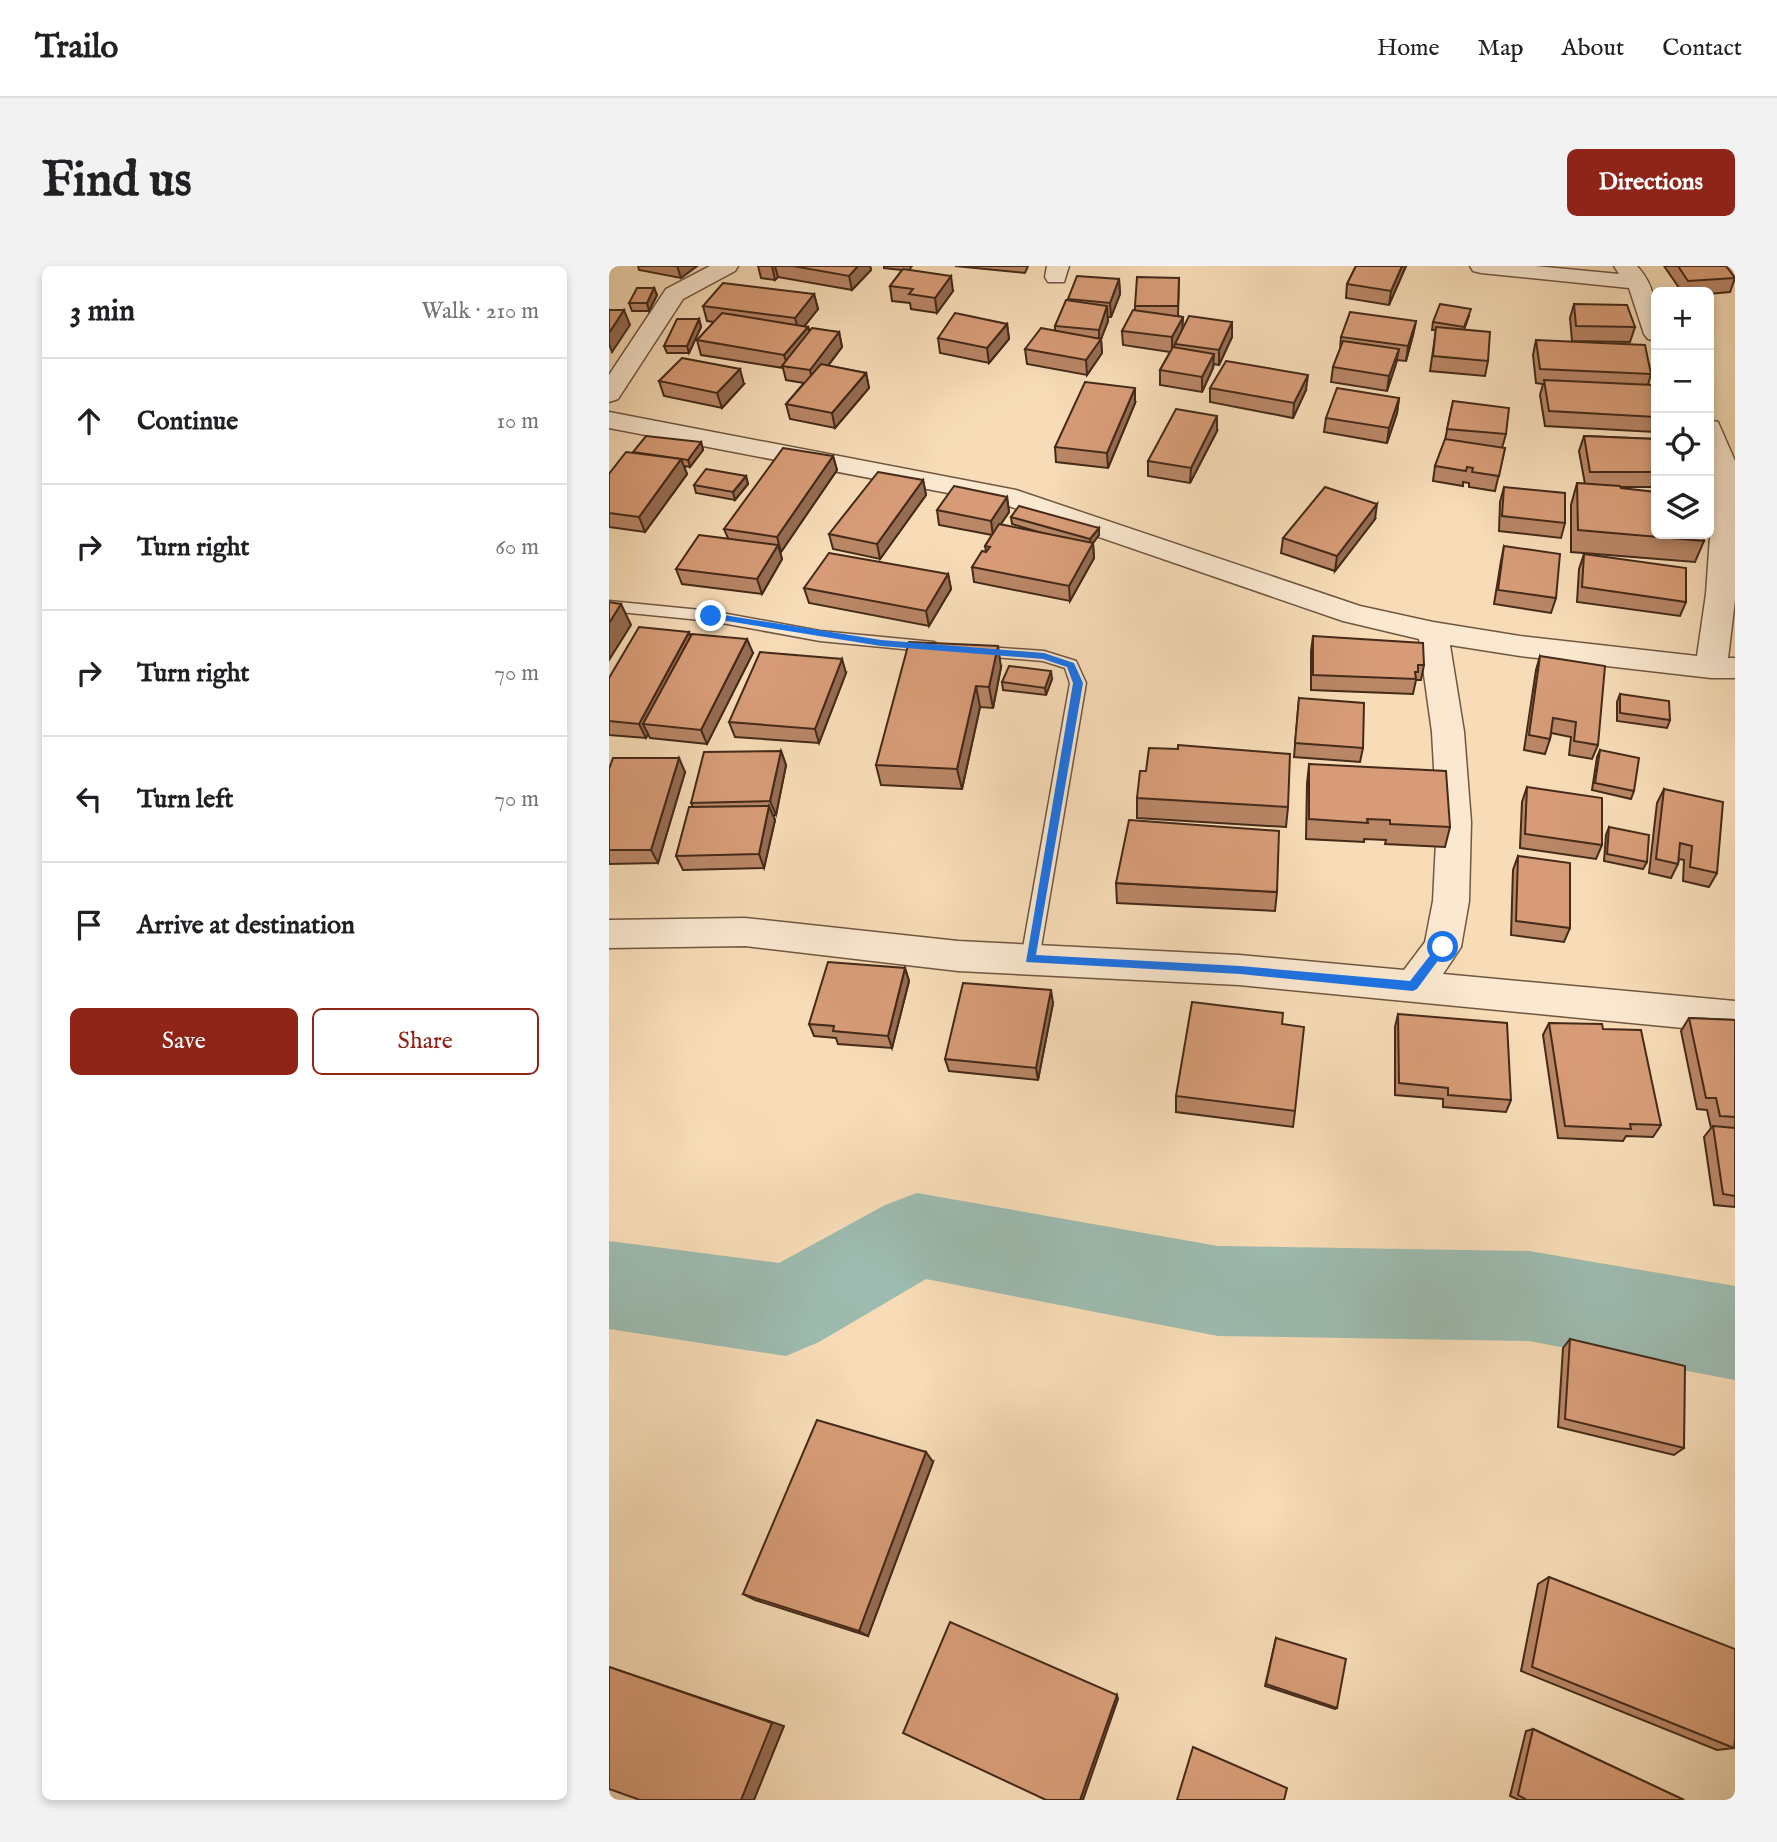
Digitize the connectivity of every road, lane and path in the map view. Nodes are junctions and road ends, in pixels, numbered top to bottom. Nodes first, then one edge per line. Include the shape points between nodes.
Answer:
1 (727, 266) edge
2 (1481, 266) edge
3 (1632, 274) edge
4 (1651, 322) edge
5 (611, 387) edge
6 (609, 420) edge
7 (1714, 435) edge
8 (1728, 456) edge
9 (609, 606) edge
10 (1433, 632) junction
11 (1723, 668) edge
12 (609, 934) edge
13 (1030, 959) junction
14 (1413, 986) junction
15 (1735, 1017) edge

1 - 5 street via 674,294
2 - 3 street via 1560,276
3 - 4 street
6 - 10 street via 1006,496 1354,614
7 - 8 street
8 - 11 street via 1721,594
9 - 13 lane via 711,616 832,637 1044,656 1071,665 1078,683
10 - 11 street
10 - 14 street via 1448,732 1454,822 1451,901 1443,947
12 - 13 street via 745,932 958,956
13 - 14 street via 1240,970
14 - 15 street

